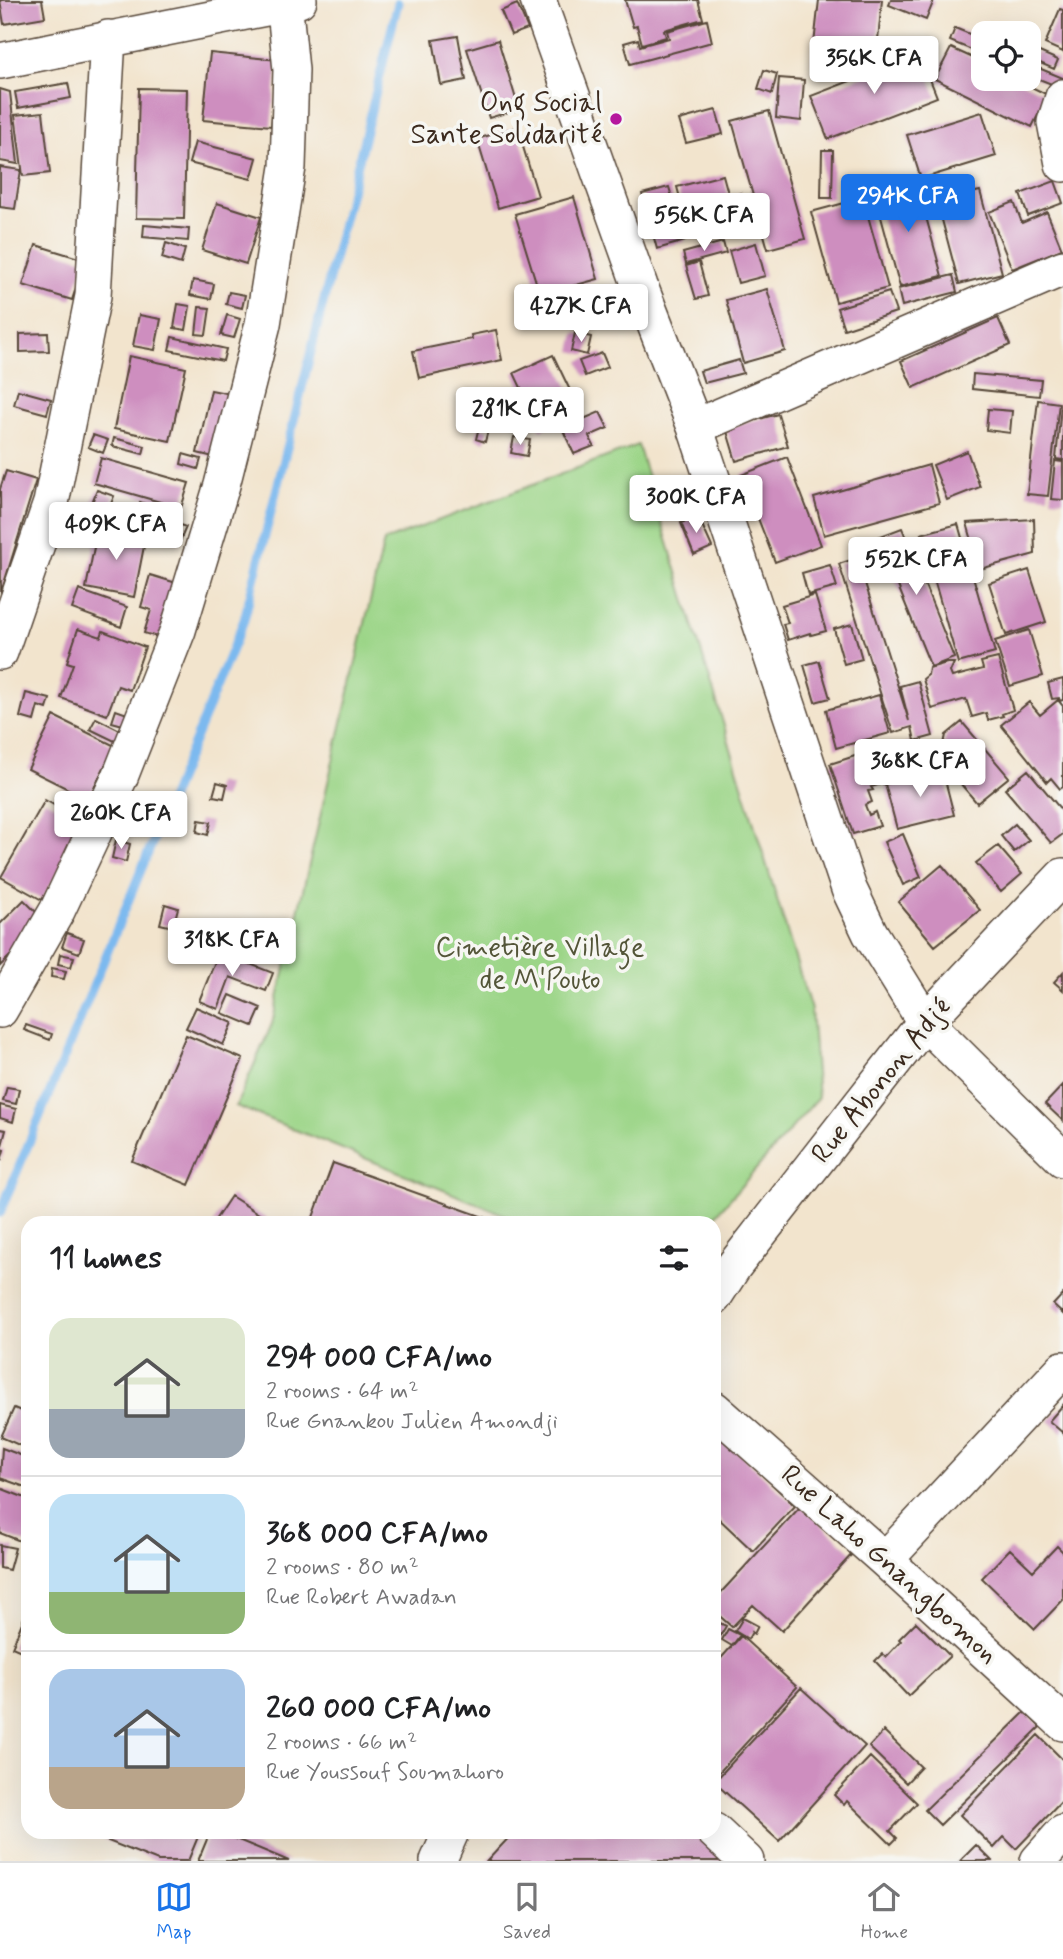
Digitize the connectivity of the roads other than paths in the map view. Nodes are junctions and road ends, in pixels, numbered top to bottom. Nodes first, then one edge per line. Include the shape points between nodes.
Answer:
1 (538, 0) edge
2 (289, 1) edge
3 (108, 38) junction
4 (0, 61) edge
5 (1063, 97) edge
6 (1063, 164) edge
7 (1063, 268) edge
8 (695, 427) junction
9 (0, 652) edge
10 (1063, 876) edge
11 (0, 1010) edge
12 (925, 1022) junction
13 (1063, 1158) edge
14 (721, 1286) edge
15 (1063, 1369) edge
16 (721, 1415) edge
17 (885, 1560) junction
18 (1063, 1723) edge
19 (1063, 1833) edge
20 (721, 1838) edge
21 (448, 1839) edge
22 (438, 1861) edge
23 (746, 1861) edge
24 (1038, 1861) edge

1 - 8 street
2 - 3 street
2 - 11 street via 288,167 263,324 222,485 178,630 120,777 57,911
3 - 4 street
3 - 9 street via 93,296 51,503
5 - 6 street via 1055,122
7 - 8 street
8 - 12 street via 849,889 870,933
10 - 12 street, Rue Abonon Adjé
12 - 13 street
12 - 14 street, Rue Abonon Adjé
15 - 17 street
16 - 17 street, Rue Laho Gnangbomon
17 - 18 street, Rue Laho Gnangbomon
19 - 24 street
20 - 23 street
21 - 22 street

